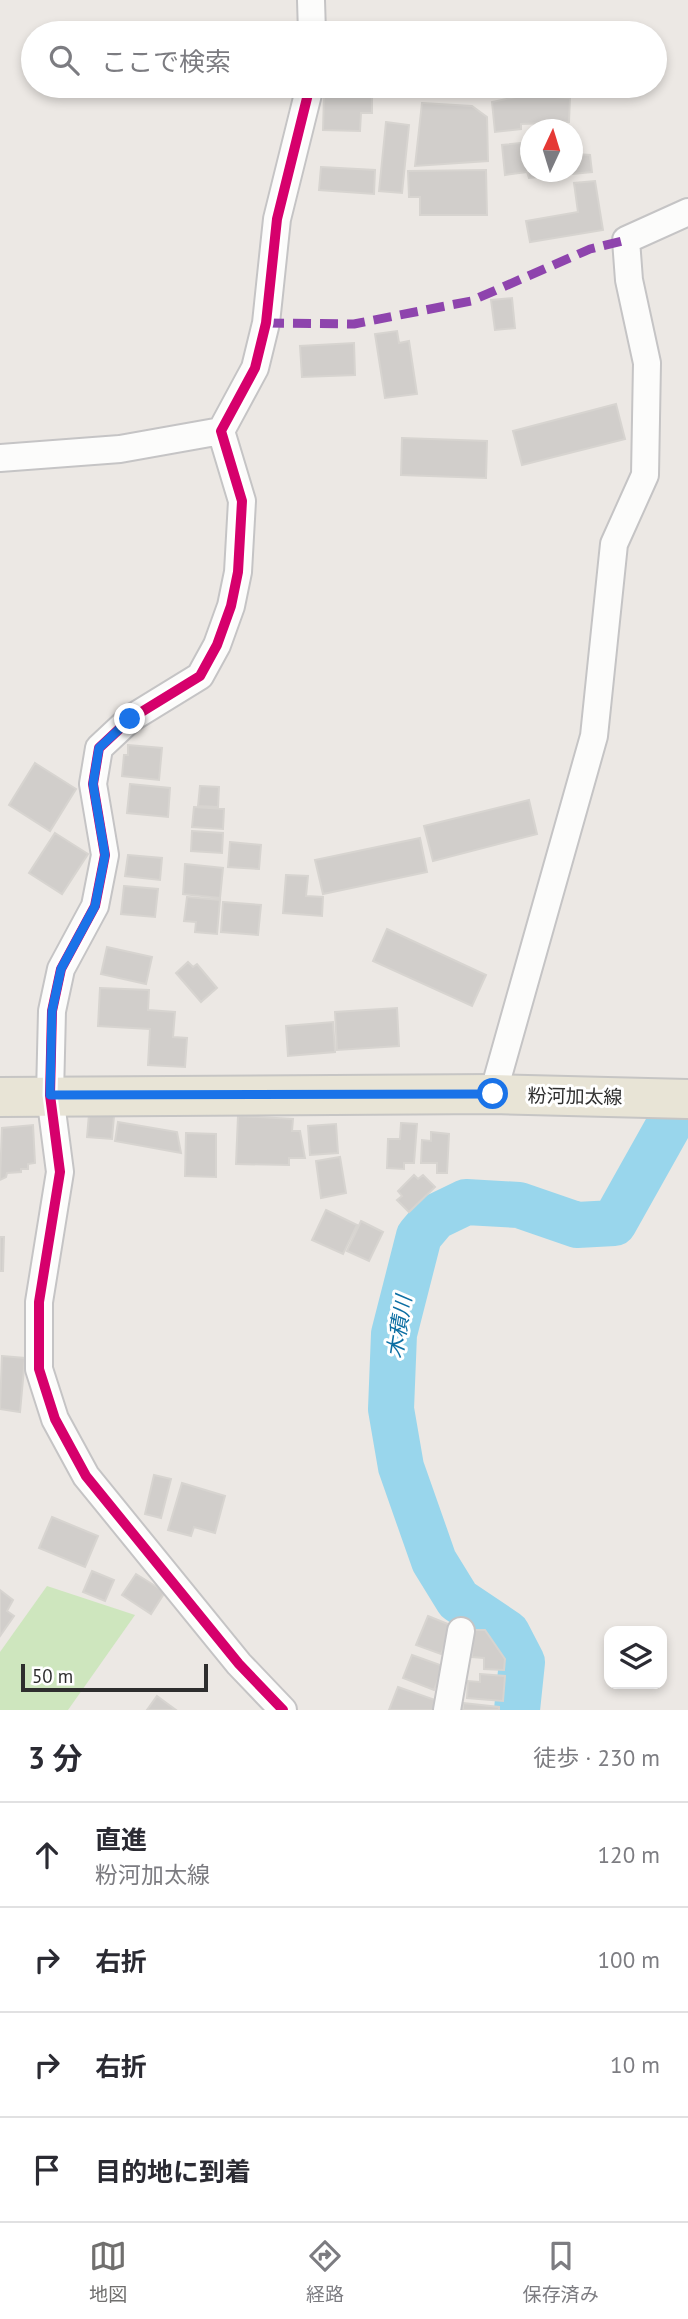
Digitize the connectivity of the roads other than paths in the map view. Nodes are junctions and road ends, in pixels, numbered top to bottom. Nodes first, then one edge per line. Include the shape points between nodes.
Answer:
1 (311, 0) edge
2 (312, 21) edge
3 (307, 98) edge
4 (688, 212) edge
5 (222, 431) junction
6 (0, 458) edge
7 (493, 1094) junction
8 (50, 1095) junction
9 (0, 1097) edge
10 (688, 1099) edge
11 (461, 1631) dead end
12 (283, 1710) edge
13 (447, 1710) edge

1 - 2 street
3 - 5 street via 277,219 266,323 255,368
4 - 7 street via 626,240 629,279 647,363 645,475 614,544 594,736
5 - 6 street via 120,449
5 - 8 street via 242,501 231,606 200,676 130,719 99,748 93,784 105,855 95,906 61,969 52,1011
7 - 8 main road, 粉河加太線
7 - 10 main road, 粉河加太線
8 - 9 main road, 粉河加太線
8 - 12 street via 60,1172 39,1302 39,1368 55,1419 86,1476 239,1664
11 - 13 street

